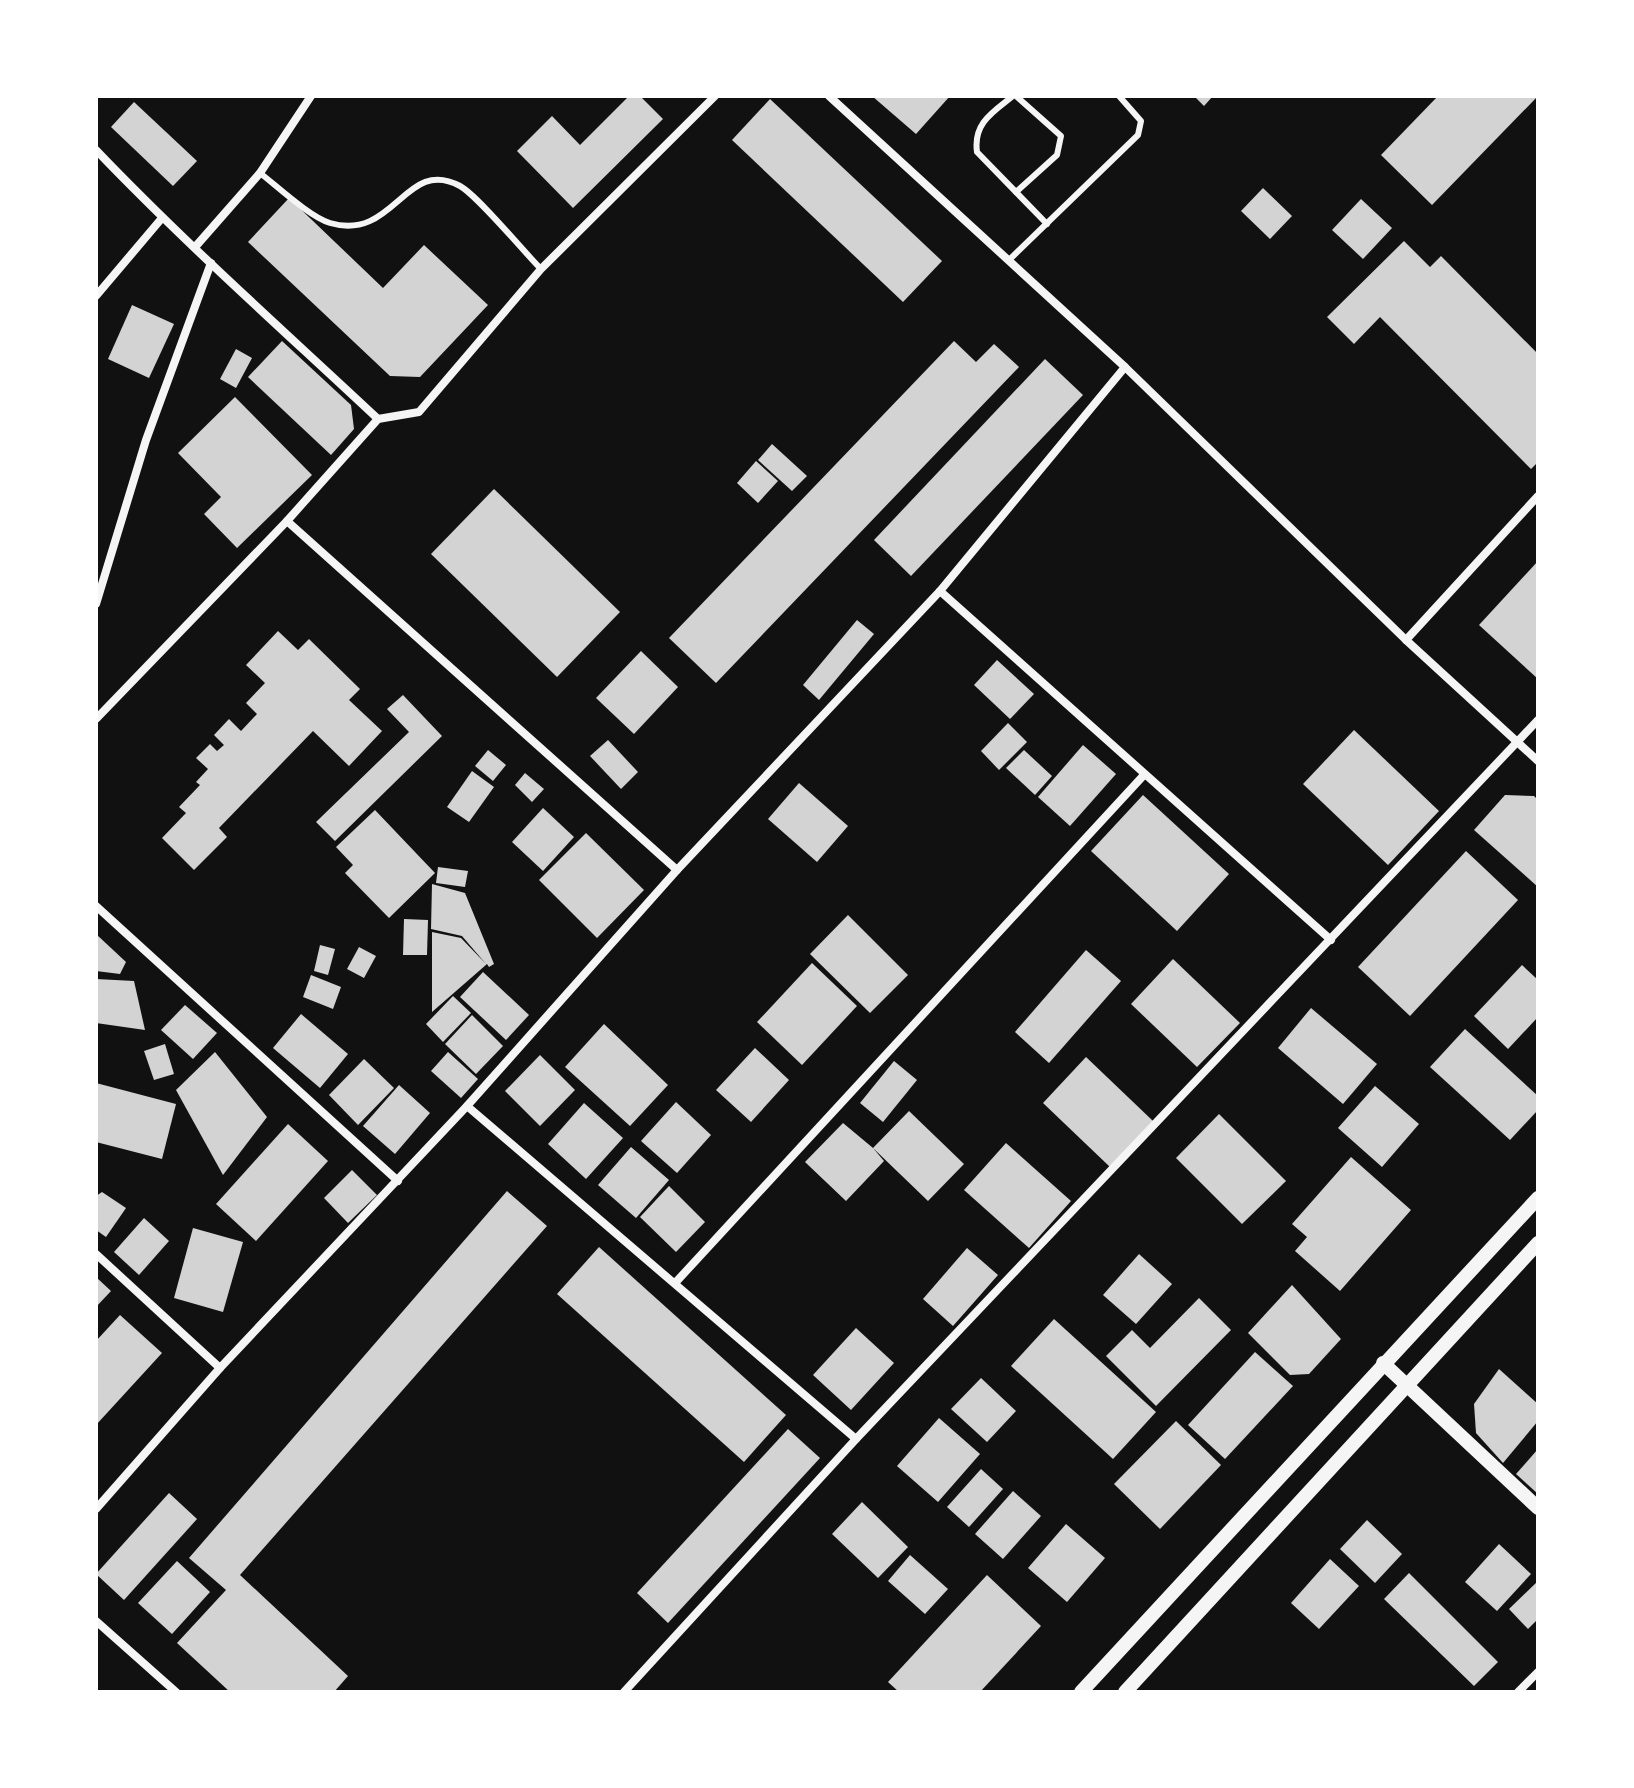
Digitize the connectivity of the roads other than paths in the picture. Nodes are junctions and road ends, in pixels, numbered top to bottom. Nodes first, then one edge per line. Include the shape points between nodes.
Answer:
1 (311, 96) edge
2 (715, 96) edge
3 (829, 96) edge
4 (1015, 96) edge
5 (1119, 96) edge
6 (96, 150) edge
7 (260, 173) junction
8 (1016, 192) junction
9 (162, 218) junction
10 (1047, 224) junction
11 (196, 246) junction
12 (1009, 260) junction
13 (211, 263) junction
14 (541, 269) junction
15 (96, 296) edge
16 (1125, 367) junction
17 (378, 419) junction
18 (1538, 496) edge
19 (287, 521) junction
20 (940, 591) junction
21 (96, 604) edge
22 (1406, 640) junction
23 (96, 719) edge
24 (1538, 720) edge
25 (1517, 742) junction
26 (1538, 761) edge
27 (1143, 776) junction
28 (677, 870) junction
29 (96, 906) edge
30 (1331, 940) junction
31 (467, 1106) junction
32 (398, 1181) junction
33 (1538, 1198) edge
34 (1538, 1243) edge
35 (96, 1254) edge
36 (676, 1282) junction
37 (1383, 1363) junction
38 (220, 1368) junction
39 (1406, 1384) junction
40 (856, 1439) junction
41 (1538, 1508) edge
42 (96, 1509) edge
43 (96, 1621) edge
44 (1538, 1672) edge
45 (176, 1692) edge
46 (624, 1692) edge
47 (1081, 1692) edge
48 (1125, 1692) edge
49 (1518, 1692) edge

1 - 7 street
2 - 14 street
3 - 12 street
4 - 8 lane via 981,122 976,139 977,152
4 - 8 lane via 1061,136 1057,155
5 - 10 lane via 1141,121 1138,135
6 - 9 street
7 - 11 street
7 - 14 lane via 326,222 353,228 372,223 415,186 438,178 461,186
8 - 10 lane
9 - 11 street
9 - 15 street
10 - 12 lane
11 - 13 street
12 - 16 street
13 - 17 street
13 - 21 street via 146,440
14 - 17 street via 419,412
16 - 20 street
16 - 22 street
17 - 19 street
18 - 22 street
19 - 23 street
19 - 28 street
20 - 27 street
20 - 28 street
22 - 25 street
24 - 25 street
25 - 26 street
25 - 30 street
27 - 30 street
27 - 36 street
28 - 31 street
29 - 32 street
30 - 40 street
31 - 32 street
31 - 36 street
32 - 38 street
33 - 37 street
34 - 39 street
35 - 38 street
36 - 40 street
37 - 39 street
37 - 47 street
38 - 42 street
39 - 41 street
39 - 48 street
40 - 46 street
43 - 45 street
44 - 49 street

